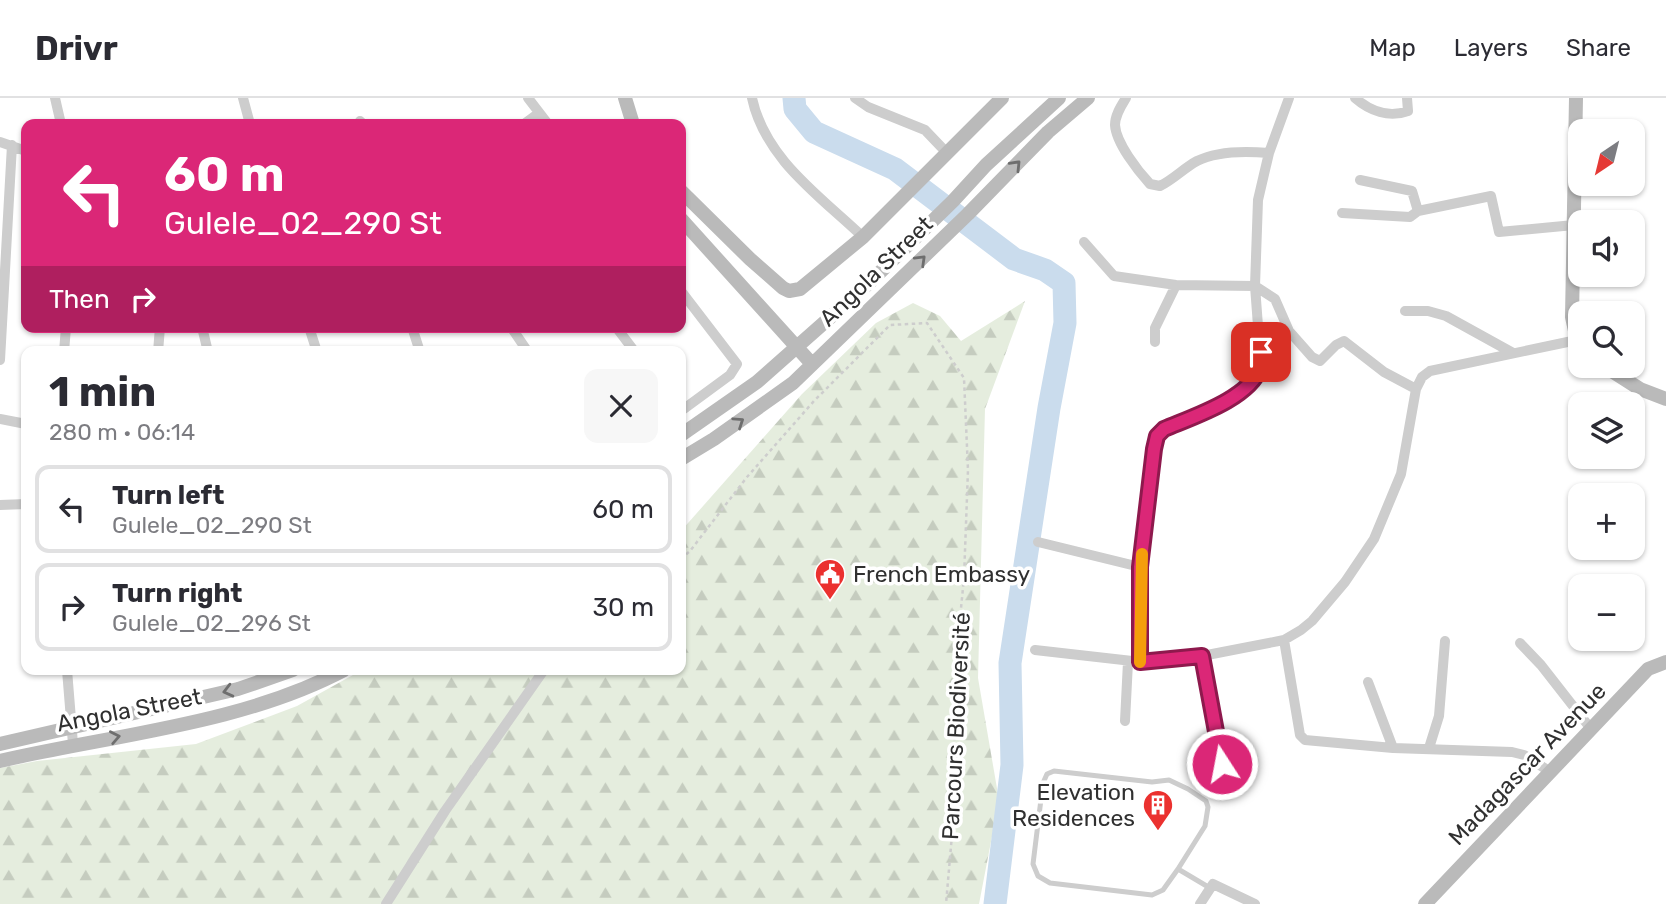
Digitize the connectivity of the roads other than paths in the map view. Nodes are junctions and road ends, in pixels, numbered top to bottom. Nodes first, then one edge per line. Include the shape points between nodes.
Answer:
1 (55, 98) edge
2 (243, 98) edge
3 (527, 98) edge
4 (625, 98) edge
5 (752, 98) edge
6 (855, 98) edge
7 (1002, 98) edge
8 (1059, 98) edge
9 (1088, 98) edge
10 (1126, 98) edge
11 (1290, 98) edge
12 (1355, 98) edge
13 (1407, 98) edge
14 (1576, 98) edge
15 (539, 113) junction
16 (60, 119) edge
17 (249, 119) edge
18 (531, 119) edge
19 (544, 119) edge
20 (631, 119) edge
21 (0, 142) edge
22 (12, 145) junction
23 (21, 149) edge
24 (946, 152) junction
25 (1269, 153) junction
26 (1360, 180) dead end
27 (686, 196) edge
28 (1574, 210) edge
29 (1418, 211) junction
30 (1342, 213) dead end
31 (1568, 226) edge
32 (686, 227) edge
33 (863, 237) junction
34 (1084, 242) dead end
35 (1176, 285) junction
36 (1255, 286) junction
37 (686, 298) edge
38 (1405, 311) dead end
39 (1155, 342) dead end
40 (1568, 344) edge
41 (797, 346) junction
42 (1513, 353) junction
43 (0, 360) edge
44 (812, 365) junction
45 (1623, 378) edge
46 (1416, 389) junction
47 (1666, 399) edge
48 (686, 407) edge
49 (0, 419) edge
50 (21, 424) edge
51 (686, 432) edge
52 (686, 455) edge
53 (21, 504) edge
54 (0, 505) edge
55 (1038, 542) dead end
56 (1140, 567) junction
57 (1284, 640) junction
58 (1445, 640) dead end
59 (1520, 643) dead end
60 (1035, 650) dead end
61 (1202, 656) junction
62 (1128, 662) junction
63 (1140, 662) junction
64 (1666, 662) edge
65 (67, 675) edge
66 (279, 675) edge
67 (332, 675) edge
68 (540, 675) edge
69 (1368, 682) dead end
70 (1125, 720) dead end
71 (71, 727) junction
72 (1591, 729) junction
73 (0, 744) edge
74 (74, 744) junction
75 (1393, 748) junction
76 (1429, 748) junction
77 (0, 761) edge
78 (1222, 764) dead end
79 (1549, 771) junction
80 (1178, 869) junction
81 (1210, 888) junction
82 (386, 904) edge
83 (1200, 904) edge
84 (1255, 904) edge
85 (1425, 904) edge

1 - 16 street
2 - 17 street
3 - 15 street
4 - 20 main road
5 - 33 street via 771,146 793,173
6 - 24 street via 925,130
7 - 24 main road
8 - 41 main road via 985,165 869,284
44 -> 9 main road, Angola Street
10 - 25 street via 1115,126 1132,164 1150,184 1160,186 1197,161
11 - 25 street
12 - 13 street via 1364,106 1398,115 1408,111
14 - 28 main road
15 - 18 street
15 - 19 street
21 - 22 street
22 - 23 street
22 - 43 street
24 - 33 main road
25 - 36 street via 1258,201
26 - 29 street via 1412,191
27 - 33 main road via 750,260 789,291 800,289
29 - 30 street via 1410,217
29 - 31 street via 1491,196 1499,232
32 - 41 main road
34 - 35 street via 1114,276
35 - 36 street
35 - 39 street via 1155,328
36 - 46 street via 1275,299 1289,331 1312,357 1320,361 1344,341 1384,372
36 - 56 street via 1261,366 1254,379 1228,401 1157,436
37 - 48 street via 737,364
38 - 42 street via 1446,316
40 - 42 street
41 - 44 main road
41 - 51 main road via 757,383
42 - 46 street via 1430,371
52 -> 44 main road, Angola Street via 767,403
45 - 47 main road
46 - 57 street via 1401,474 1374,539 1312,621
49 - 50 street
53 - 54 street
55 - 56 street
56 - 63 street
57 - 61 street
57 - 75 street via 1300,735 1305,740
58 - 76 street via 1439,716
59 - 72 street
60 - 62 street
61 - 63 street
61 - 78 street
62 - 63 street
62 - 70 street
64 - 72 main road, Madagascar Avenue via 1648,669
65 - 71 street
66 -> 71 main road via 238,689
74 -> 67 main road, Angola Street via 259,706
68 - 82 street
69 - 75 street
71 - 73 main road
71 - 74 street
72 - 79 main road, Madagascar Avenue
74 - 77 main road, Angola Street
75 - 76 street
76 - 79 street via 1512,752
79 - 85 main road, Madagascar Avenue
80 - 80 lane via 1205,825 1206,802 1169,780 1047,774 1033,864 1038,876 1050,883 1152,894 1163,890
80 - 81 lane
81 - 83 street
81 - 84 street via 1218,885

